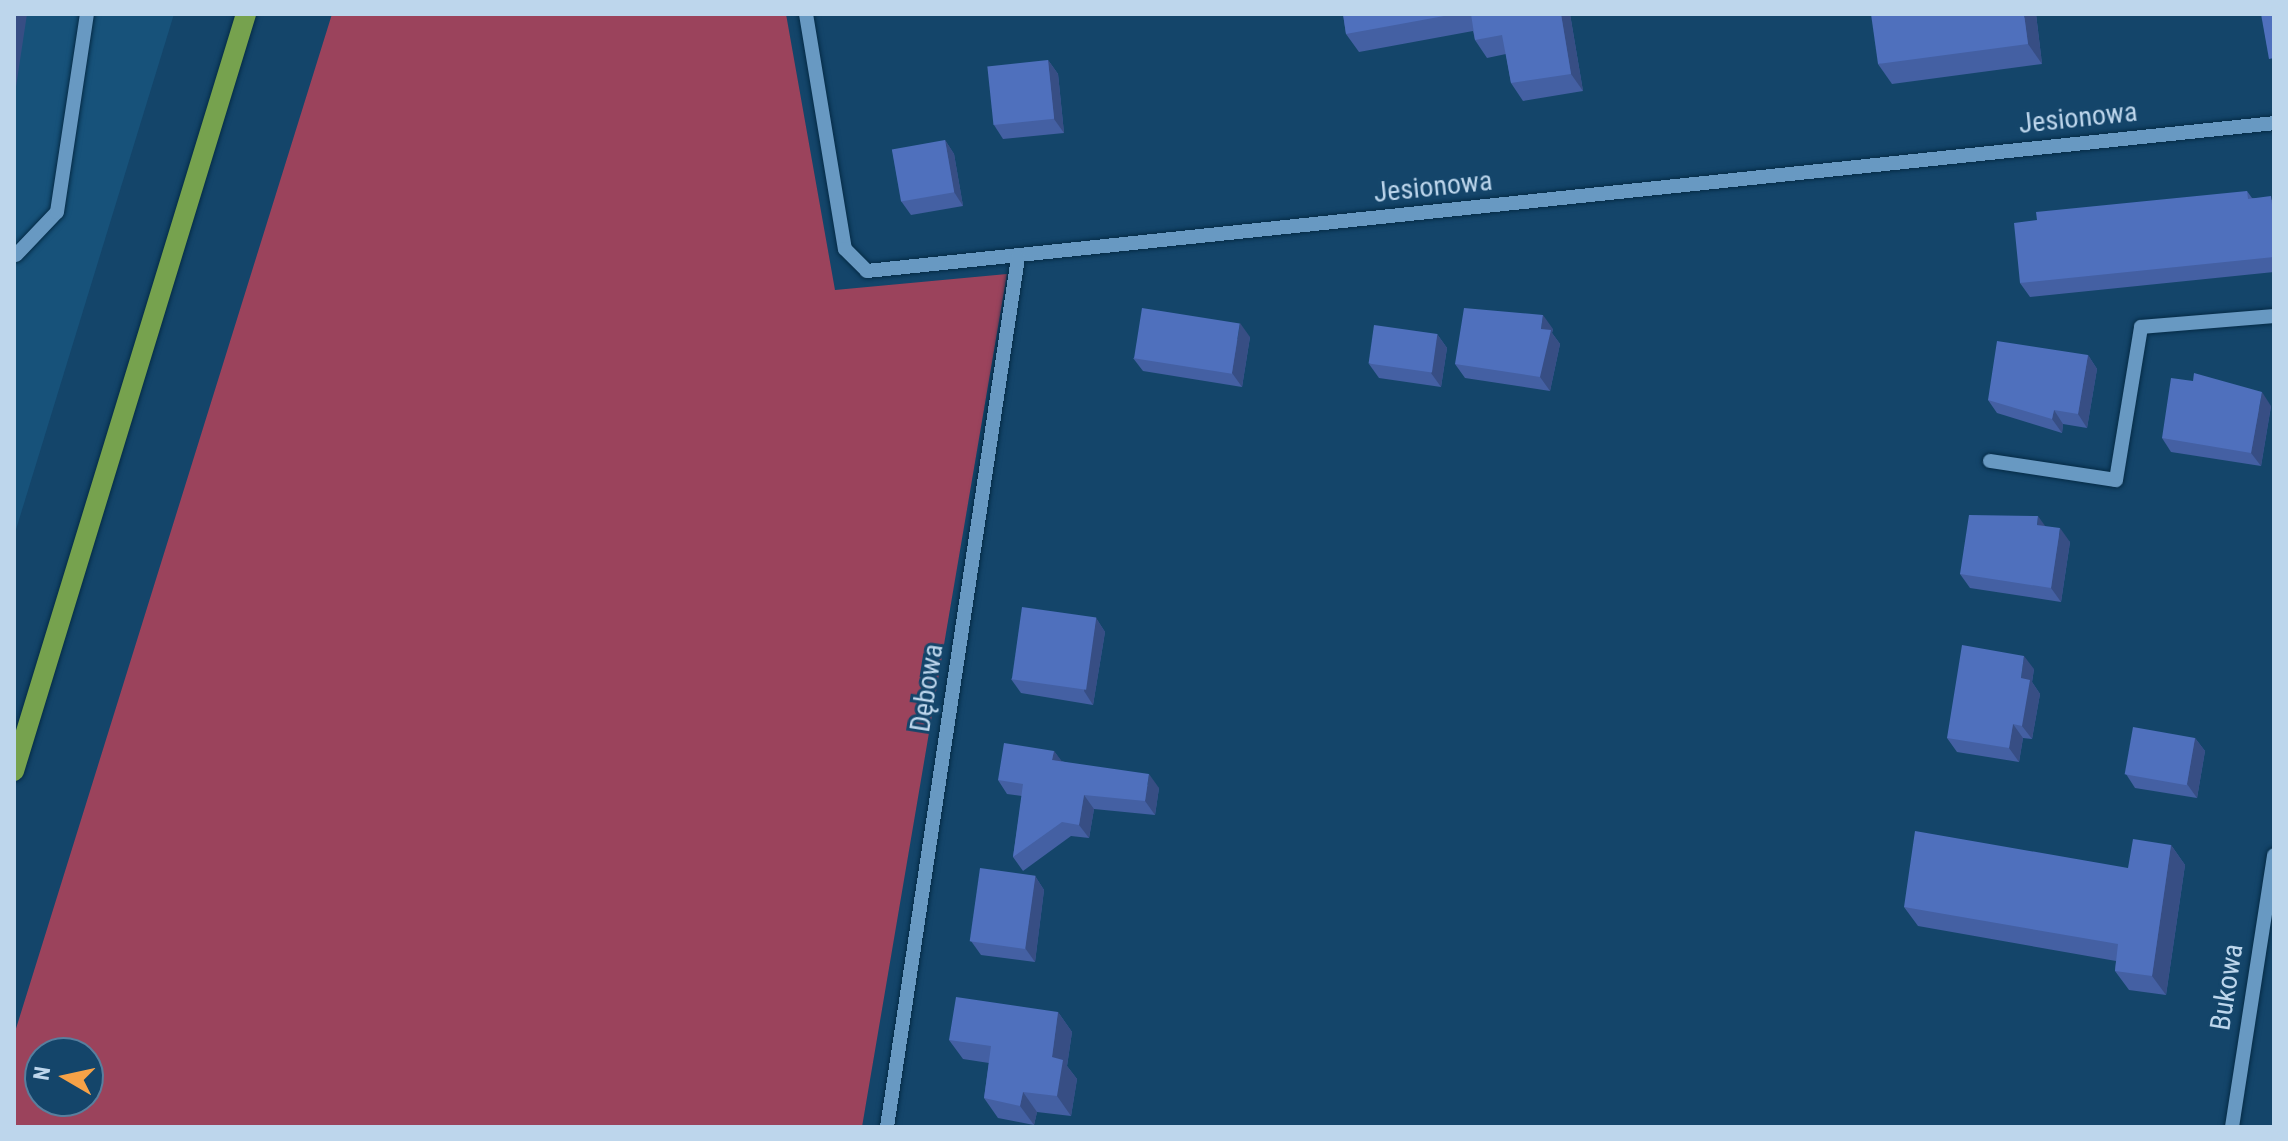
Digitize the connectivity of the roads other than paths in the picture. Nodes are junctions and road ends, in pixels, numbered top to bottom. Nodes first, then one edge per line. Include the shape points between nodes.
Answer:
1 (87, 14) edge
2 (246, 14) edge
3 (806, 14) edge
4 (2274, 123) edge
5 (15, 257) edge
6 (1018, 258) junction
7 (2274, 316) edge
8 (1990, 461) dead end
9 (14, 771) edge
10 (2274, 855) edge
11 (887, 1127) edge
12 (2232, 1127) edge

1 - 5 street via 57,212
2 - 9 main road
3 - 6 street, Jesionowa via 845,249 854,264 867,271
4 - 6 street, Jesionowa
6 - 11 street, Dębowa
7 - 8 street via 2141,327 2116,480
10 - 12 street, Bukowa

